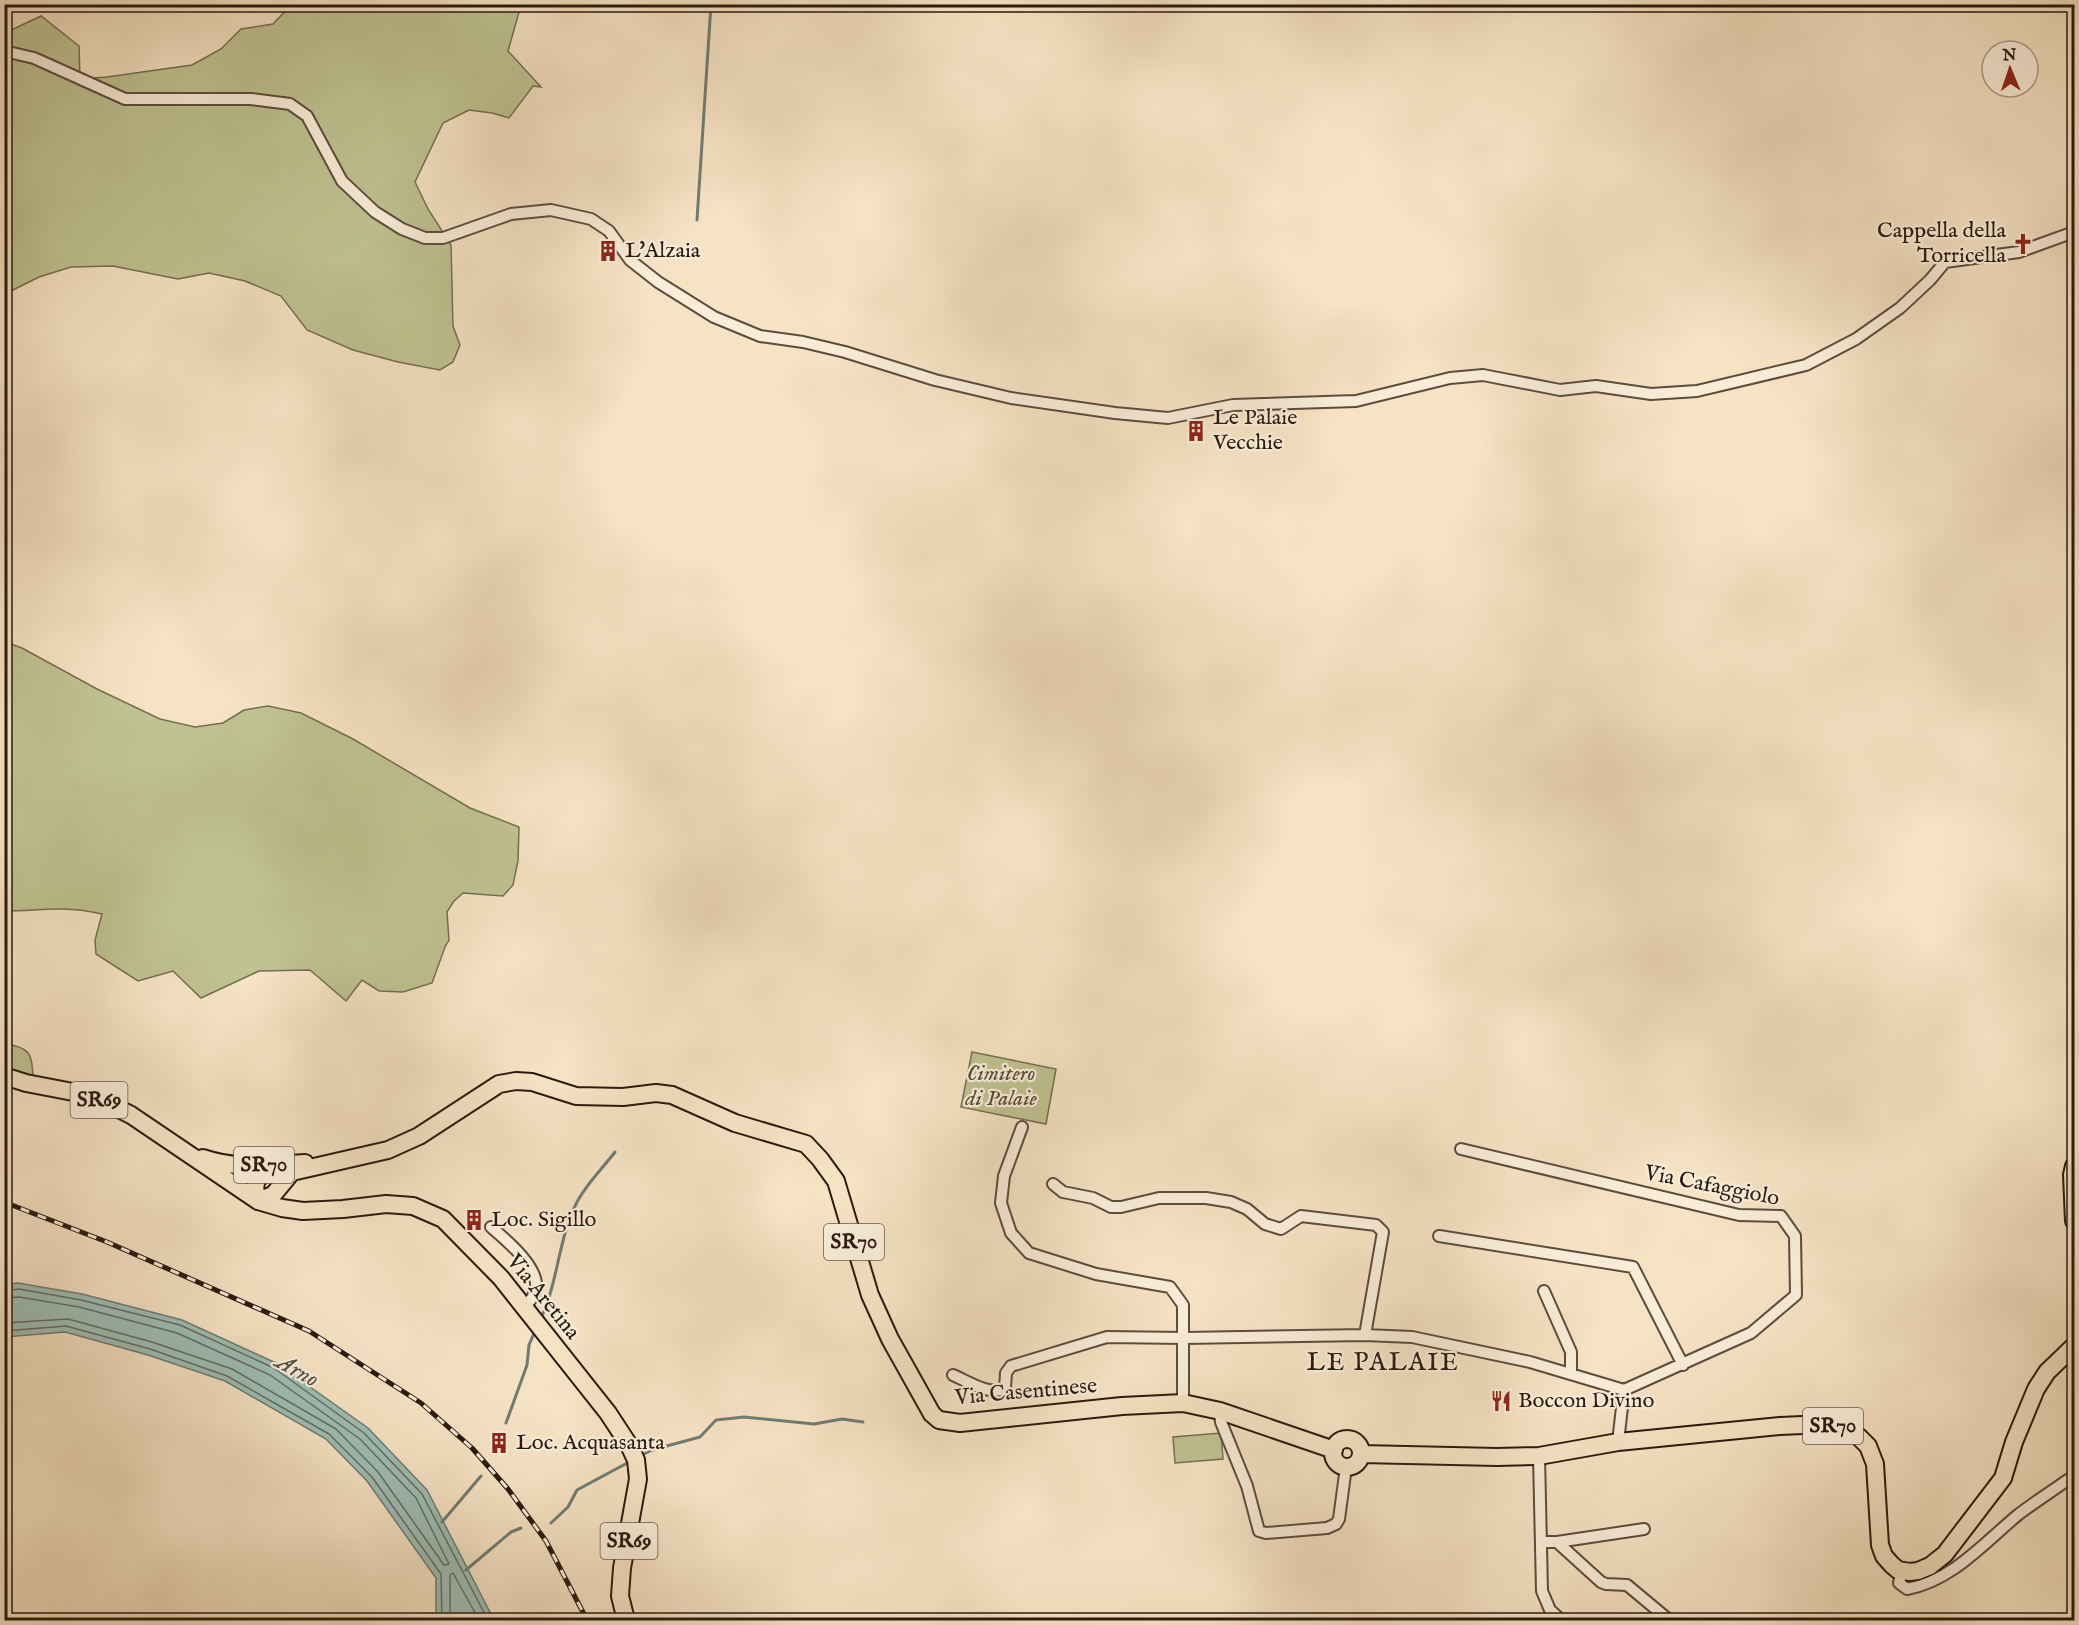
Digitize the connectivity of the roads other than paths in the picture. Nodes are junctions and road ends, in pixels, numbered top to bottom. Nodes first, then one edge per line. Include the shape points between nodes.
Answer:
1 (4, 51) edge
2 (2074, 232) edge
3 (4, 1076) edge
4 (1022, 1127) dead end
5 (1461, 1149) dead end
6 (183, 1151) junction
7 (347, 1159) junction
8 (304, 1163) junction
9 (2074, 1166) edge
10 (284, 1181) junction
11 (1053, 1184) dead end
12 (258, 1201) junction
13 (303, 1211) junction
14 (2074, 1221) edge
15 (490, 1227) dead end
16 (1439, 1236) dead end
17 (1544, 1292) dead end
18 (524, 1307) junction
19 (1365, 1335) junction
20 (1184, 1338) junction
21 (2074, 1346) edge
22 (1683, 1365) junction
23 (1571, 1374) junction
24 (953, 1375) dead end
25 (1624, 1390) junction
26 (1183, 1403) junction
27 (1220, 1411) junction
28 (1618, 1442) junction
29 (1334, 1450) junction
30 (1361, 1454) junction
31 (1539, 1456) junction
32 (1346, 1467) junction
33 (2074, 1478) edge
34 (1644, 1529) dead end
35 (1541, 1542) junction
36 (1557, 1542) junction
37 (1902, 1570) junction
38 (626, 1620) edge
39 (1561, 1620) edge
40 (1669, 1620) edge

1 - 2 street via 34,58 125,99 251,99 290,104 307,116 342,181 375,212 402,230 425,238 443,238 511,214 550,210 591,219 609,231 630,260 658,282 714,317 760,336 845,352 1011,398 1168,418 1233,405 1356,401 1450,378 1483,375 1560,390 1596,386 1651,394 1697,391 1806,365 1856,339 1900,308 1945,262 2028,250
3 - 6 main road, Via Aretina / SR69 via 103,1101
4 - 20 street via 1004,1176 1000,1203 1011,1233 1029,1253 1096,1274 1170,1287 1183,1305
5 - 22 street, Via Cafaggiolo via 1739,1215 1781,1216 1795,1236 1796,1295 1751,1333
6 - 8 main road, Via Casentinese / SR70 via 223,1165
6 - 12 main road, Via Aretina / SR69
7 - 8 main road, Via Casentinese / SR70
7 - 10 main road, Via Casentinese / SR70 via 292,1172
7 - 26 main road, Via Casentinese / SR70 via 387,1150 418,1136 499,1084 532,1082 576,1096 672,1095 735,1123 806,1144 820,1159 836,1181 874,1304 927,1407 939,1420 960,1424
8 - 12 main road, Via Casentinese / SR70 via 261,1174 255,1185
9 - 14 main road
10 - 12 main road, Via Casentinese / SR70 via 273,1195
10 - 13 main road, SR70 via 286,1202
11 - 19 street via 1063,1192 1093,1198 1111,1207 1159,1198 1231,1202 1265,1224 1281,1229 1300,1216 1376,1225 1383,1232
12 - 13 main road, Via Aretina / SR69
13 - 18 main road, Via Aretina / SR69 via 398,1204 429,1212 459,1234
15 - 18 street via 516,1250 532,1272 537,1285 534,1296
16 - 22 street via 1633,1267
17 - 23 street via 1571,1352
18 - 38 main road, Via Aretina / SR69 via 608,1413 634,1457 638,1479 620,1596
19 - 20 street
19 - 23 street via 1412,1337
20 - 24 street via 1107,1337 1011,1366 1001,1391
20 - 26 street
21 - 37 main road via 2047,1372 2036,1389 2003,1478 1963,1533 1930,1566 1918,1571
22 - 25 street, Via Cafaggiolo
23 - 25 street
25 - 28 street
26 - 27 main road, Via Casentinese / SR70
27 - 29 main road, Via Casentinese / SR70
27 - 32 street via 1259,1531 1327,1528 1336,1524
28 - 31 main road, SR70
28 - 37 main road, SR70 via 1816,1424 1848,1430 1868,1446 1875,1464 1880,1545 1888,1560
29 - 30 main road via 1338,1442 1350,1439 1357,1442
29 - 32 main road via 1337,1463
30 - 31 main road, SR70
30 - 32 main road via 1355,1465
31 - 35 street
33 - 37 street via 2020,1513 1961,1564 1921,1587 1907,1589 1899,1583
34 - 36 street
35 - 36 street
35 - 39 street via 1542,1591 1550,1610
36 - 40 street via 1601,1582 1626,1585

